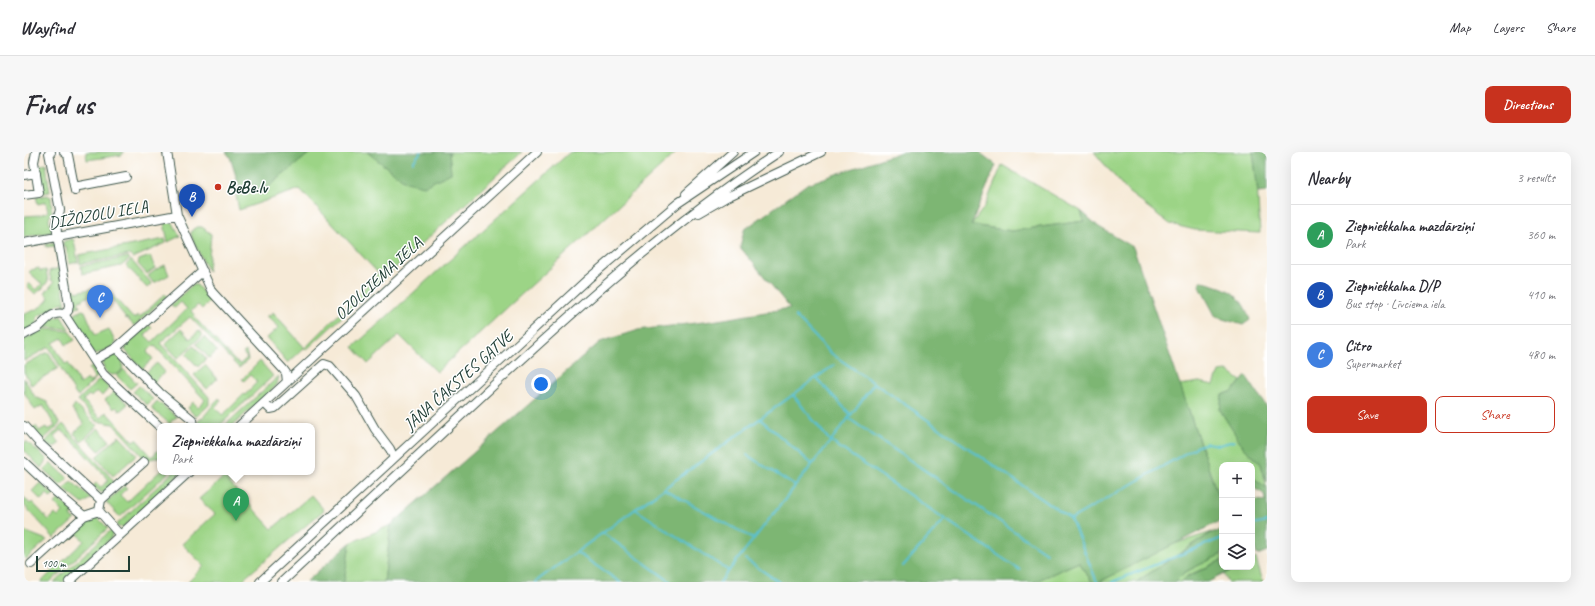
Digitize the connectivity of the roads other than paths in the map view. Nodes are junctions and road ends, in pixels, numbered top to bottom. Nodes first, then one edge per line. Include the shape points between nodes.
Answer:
1 (50, 152) edge
2 (64, 152) edge
3 (167, 152) edge
4 (537, 152) edge
5 (733, 152) edge
6 (754, 152) edge
7 (779, 152) edge
8 (821, 152) edge
9 (36, 153) edge
10 (36, 173) junction
11 (24, 175) edge
12 (126, 177) dead end
13 (24, 195) edge
14 (678, 204) junction
15 (177, 215) junction
16 (689, 217) junction
17 (57, 236) junction
18 (24, 243) edge
19 (203, 271) junction
20 (64, 314) junction
21 (24, 335) edge
22 (116, 348) junction
23 (94, 360) junction
24 (287, 382) junction
25 (264, 403) junction
26 (157, 423) edge
27 (194, 423) edge
28 (242, 423) edge
29 (24, 426) edge
30 (394, 458) junction
31 (24, 462) edge
32 (144, 462) dead end
33 (186, 475) edge
34 (101, 500) junction
35 (99, 511) junction
36 (84, 516) junction
37 (120, 535) junction
38 (31, 564) dead end
39 (69, 582) edge
40 (260, 582) edge
41 (282, 582) edge

1 - 9 street
1 - 17 street via 60,210 56,223
2 - 12 street via 68,155 75,189
3 - 15 street
4 - 24 street, OZOLCIEMA IELA
5 - 14 street, JĀŅA ČAKSTES GATVE via 685,194
6 - 14 street, JĀŅA ČAKSTES GATVE
7 - 16 street, JĀŅA ČAKSTES GATVE via 717,194
8 - 16 street, JĀŅA ČAKSTES GATVE
9 - 10 street
10 - 11 street
10 - 13 street via 39,193
14 - 30 street, JĀŅA ČAKSTES GATVE via 588,280
15 - 17 street, DIŽOZOLU IELA
15 - 19 street
16 - 41 street, JĀŅA ČAKSTES GATVE via 570,315
17 - 18 street, DIŽOZOLU IELA
17 - 20 street via 69,305 68,311
19 - 22 street
19 - 24 street via 212,292 283,369
20 - 21 street via 60,312 47,318
20 - 23 street
22 - 23 street
22 - 27 street
23 - 26 street via 103,374
24 - 25 street, OZOLCIEMA IELA
25 - 28 street, OZOLCIEMA IELA
25 - 30 street via 270,409 275,408 324,364 330,366 356,396
29 - 34 street
30 - 40 street, JĀŅA ČAKSTES GATVE
31 - 36 street
32 - 34 street
33 - 37 street
34 - 35 street
35 - 36 street
35 - 37 street
36 - 38 street
37 - 39 street

